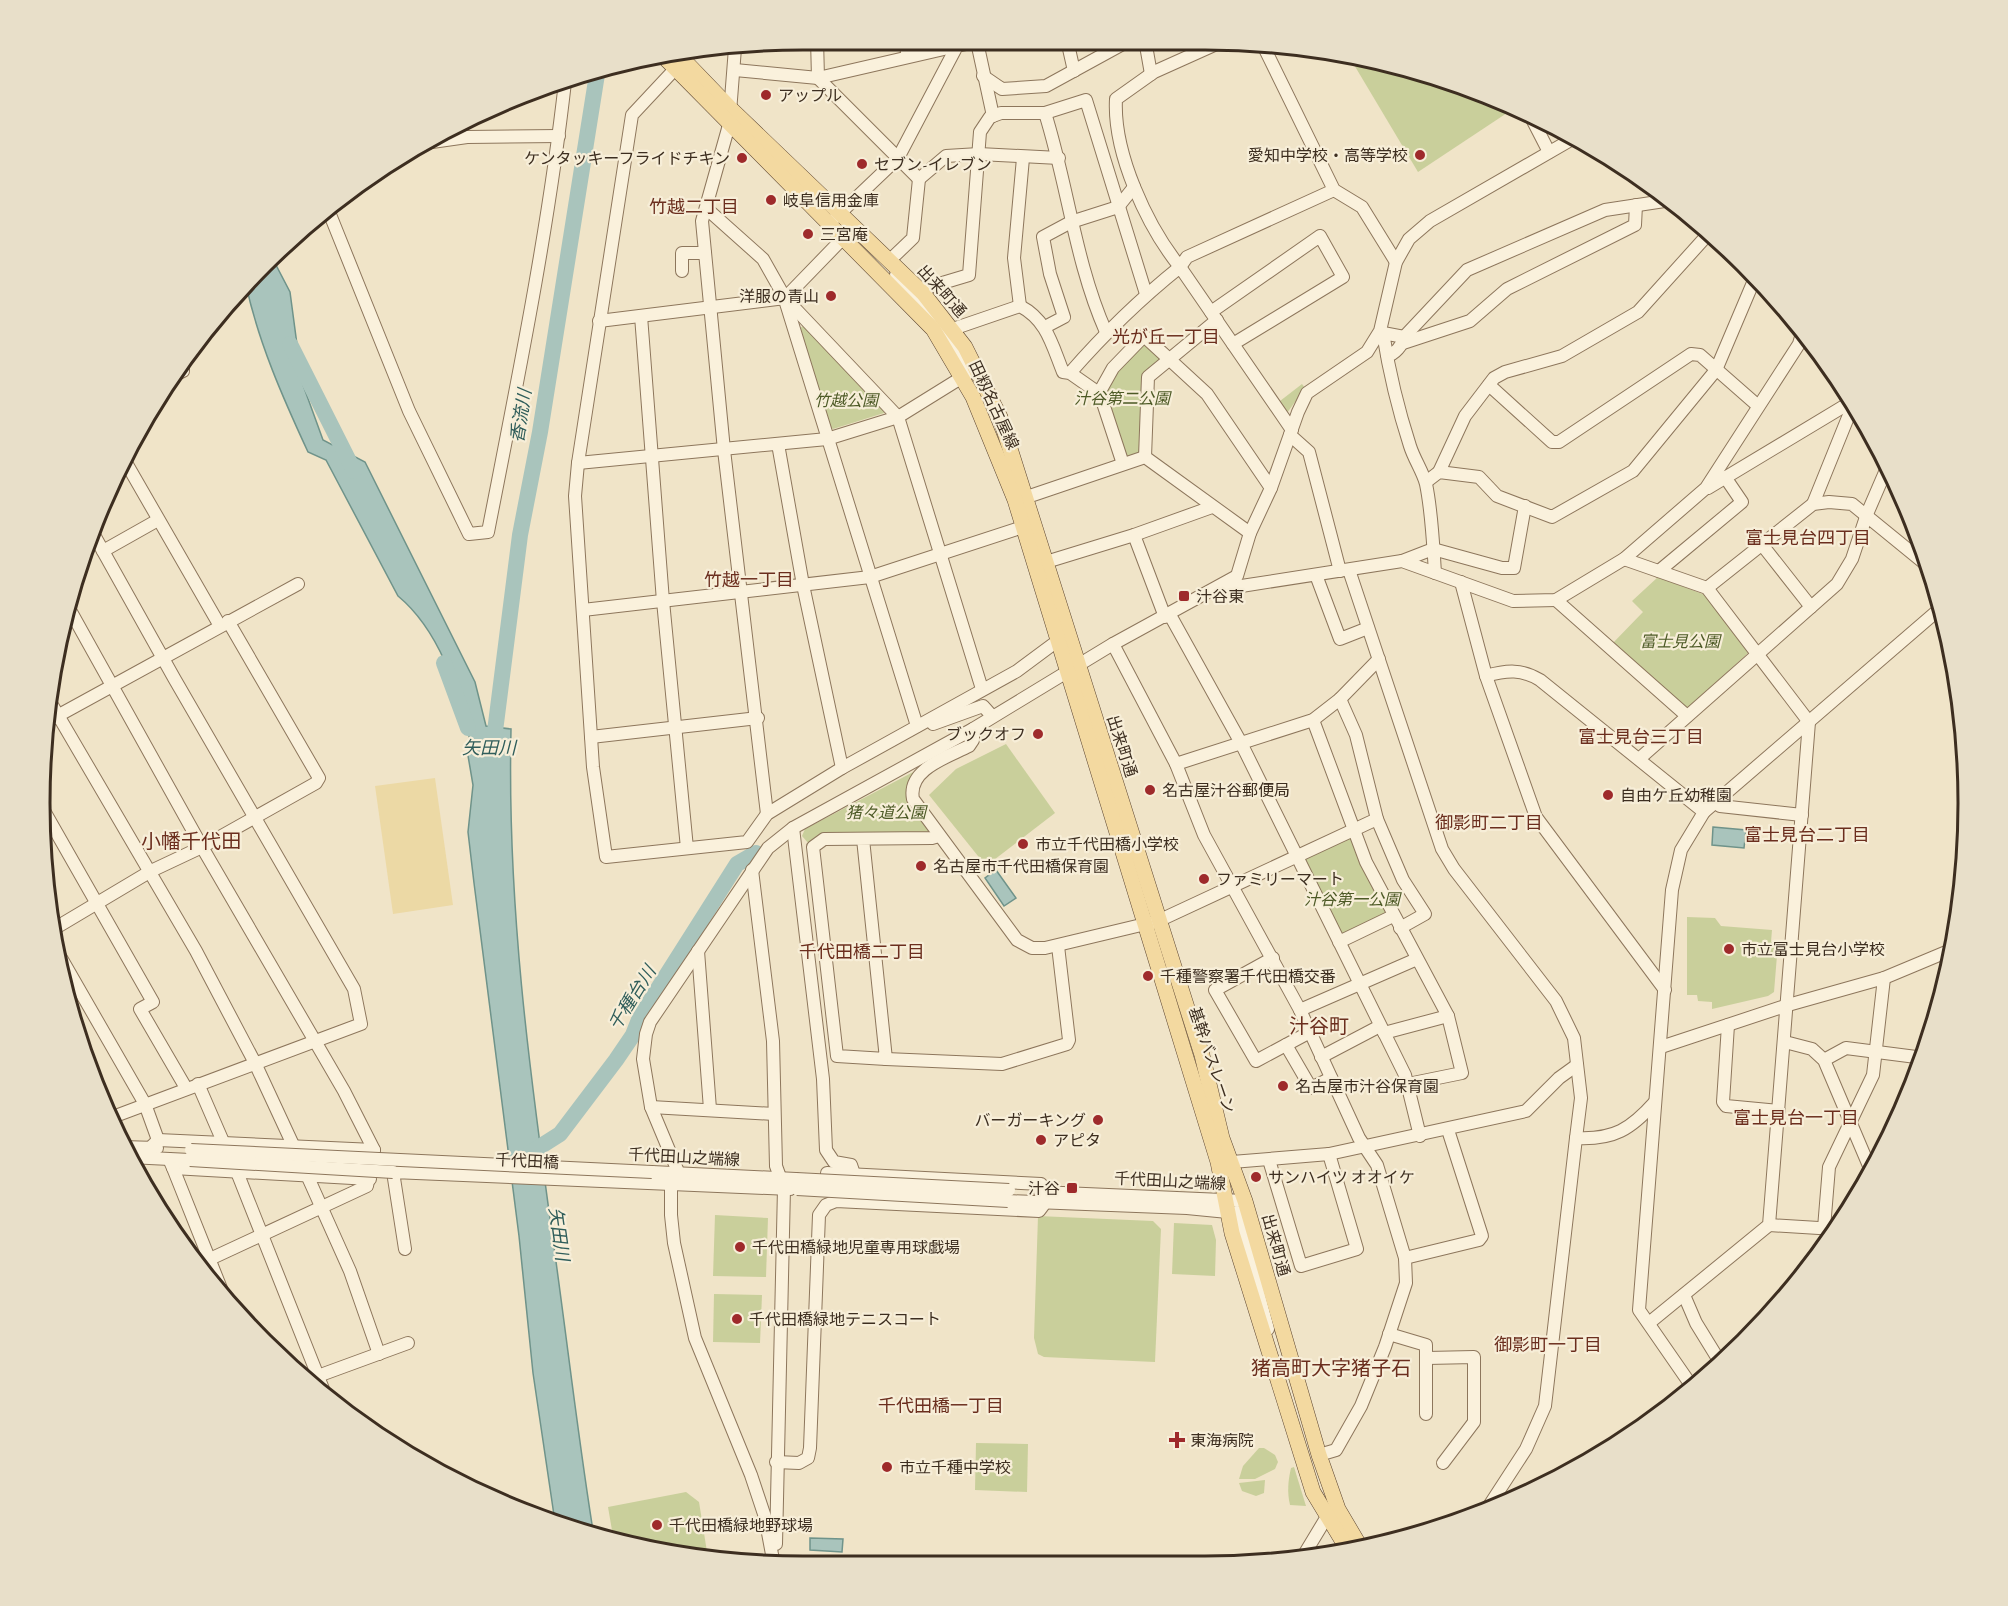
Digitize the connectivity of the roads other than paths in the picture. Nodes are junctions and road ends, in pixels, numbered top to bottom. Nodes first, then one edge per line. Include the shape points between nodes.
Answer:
1 (818, 50) edge
2 (907, 50) edge
3 (937, 50) edge
4 (955, 50) edge
5 (982, 50) edge
6 (1069, 50) edge
7 (1112, 50) edge
8 (1147, 50) edge
9 (1202, 50) edge
10 (1267, 52) edge
11 (735, 53) edge
12 (908, 56) junction
13 (677, 62) edge
14 (735, 70) junction
15 (1074, 71) junction
16 (1151, 74) junction
17 (983, 76) junction
18 (818, 78) junction
19 (564, 88) edge
20 (1045, 113) junction
21 (993, 116) junction
22 (730, 117) junction
23 (1536, 126) edge
24 (559, 136) junction
25 (445, 140) edge
26 (1567, 142) edge
27 (1549, 152) junction
28 (979, 154) junction
29 (898, 158) junction
30 (1023, 158) junction
31 (1059, 158) junction
32 (919, 179) junction
33 (1134, 187) junction
34 (1334, 190) junction
35 (1659, 202) edge
36 (1636, 205) junction
37 (1118, 207) junction
38 (708, 208) junction
39 (331, 216) edge
40 (834, 218) junction
41 (1071, 222) junction
42 (848, 233) junction
43 (1704, 238) edge
44 (866, 240) junction
45 (705, 253) junction
46 (890, 261) junction
47 (1396, 262) junction
48 (1180, 267) junction
49 (682, 271) dead end
50 (1752, 285) edge
51 (923, 293) junction
52 (1146, 294) junction
53 (785, 298) junction
54 (1020, 306) junction
55 (710, 309) junction
56 (641, 316) junction
57 (1214, 316) junction
58 (599, 321) junction
59 (1045, 327) junction
60 (941, 332) junction
61 (1106, 332) junction
62 (1382, 332) junction
63 (1403, 340) junction
64 (1800, 340) edge
65 (1802, 343) edge
66 (1233, 344) junction
67 (1799, 344) junction
68 (1387, 356) junction
69 (1170, 360) junction
70 (1716, 370) junction
71 (970, 372) junction
72 (1070, 373) junction
73 (1489, 385) junction
74 (1099, 393) junction
75 (1757, 405) junction
76 (1846, 407) edge
77 (1849, 412) edge
78 (898, 417) junction
79 (1291, 433) junction
80 (827, 439) junction
81 (778, 444) junction
82 (724, 450) junction
83 (651, 457) junction
84 (1145, 457) junction
85 (578, 463) junction
86 (1123, 464) junction
87 (129, 467) edge
88 (1439, 472) junction
89 (1884, 476) edge
90 (1725, 477) junction
91 (1426, 482) junction
92 (1271, 488) junction
93 (1707, 488) junction
94 (1021, 499) junction
95 (1813, 504) junction
96 (1212, 507) junction
97 (1524, 507) junction
98 (1867, 514) junction
99 (159, 520) junction
100 (1023, 527) junction
101 (1250, 533) junction
102 (1134, 535) junction
103 (97, 540) edge
104 (1763, 546) junction
105 (1433, 549) junction
106 (103, 551) junction
107 (942, 553) junction
108 (1917, 557) edge
109 (1624, 559) junction
110 (1402, 561) junction
111 (1046, 562) junction
112 (1344, 570) junction
113 (1659, 571) junction
114 (1435, 573) junction
115 (1316, 575) junction
116 (870, 577) junction
117 (1461, 582) junction
118 (298, 584) dead end
119 (803, 585) junction
120 (1222, 585) junction
121 (1707, 588) junction
122 (740, 592) junction
123 (1556, 600) junction
124 (663, 601) junction
125 (1811, 607) junction
126 (584, 610) junction
127 (1934, 613) edge
128 (73, 616) edge
129 (1168, 616) junction
130 (224, 623) junction
131 (1368, 628) junction
132 (1056, 642) junction
133 (1113, 644) junction
134 (1758, 654) junction
135 (162, 657) junction
136 (1379, 659) junction
137 (1072, 669) junction
138 (1486, 675) junction
139 (112, 685) junction
140 (982, 689) junction
141 (1340, 699) junction
142 (55, 713) edge
143 (992, 716) junction
144 (1688, 716) junction
145 (55, 717) edge
146 (758, 718) junction
147 (929, 720) junction
148 (1313, 720) junction
149 (1809, 722) junction
150 (675, 726) junction
151 (917, 726) junction
152 (973, 733) junction
153 (591, 737) junction
154 (1240, 743) junction
155 (1639, 759) junction
156 (1176, 764) junction
157 (842, 768) junction
158 (1715, 802) junction
159 (1704, 812) junction
160 (767, 814) junction
161 (1802, 815) junction
162 (256, 817) junction
163 (1377, 819) junction
164 (50, 822) edge
165 (793, 828) junction
166 (1354, 831) junction
167 (939, 836) junction
168 (863, 839) junction
169 (202, 847) junction
170 (687, 848) junction
171 (1298, 857) junction
172 (752, 870) junction
173 (151, 871) junction
174 (1234, 887) junction
175 (97, 902) junction
176 (1393, 916) junction
177 (1154, 923) junction
178 (60, 925) edge
179 (1400, 928) junction
180 (1339, 942) junction
181 (1058, 946) junction
182 (698, 951) junction
183 (1943, 953) edge
184 (1273, 958) junction
185 (1417, 959) junction
186 (69, 972) edge
187 (1884, 978) junction
188 (1359, 984) junction
189 (1665, 990) junction
190 (1788, 1005) junction
191 (1300, 1010) junction
192 (1448, 1016) junction
193 (1728, 1025) junction
194 (1382, 1030) junction
195 (1310, 1032) junction
196 (314, 1040) junction
197 (1785, 1042) junction
198 (1286, 1045) junction
199 (1660, 1047) junction
200 (1876, 1050) junction
201 (1915, 1056) edge
202 (1321, 1057) junction
203 (886, 1059) junction
204 (1824, 1060) junction
205 (255, 1063) junction
206 (1577, 1065) junction
207 (1331, 1078) junction
208 (198, 1084) junction
209 (1408, 1084) junction
210 (186, 1088) junction
211 (1655, 1102) junction
212 (145, 1104) junction
213 (651, 1107) junction
214 (710, 1110) junction
215 (1779, 1111) junction
216 (774, 1114) junction
217 (118, 1115) edge
218 (1850, 1123) junction
219 (1448, 1130) junction
220 (1420, 1136) junction
221 (1576, 1138) junction
222 (224, 1143) junction
223 (154, 1144) junction
224 (132, 1146) edge
225 (294, 1147) junction
226 (1366, 1148) junction
227 (374, 1150) junction
228 (1329, 1154) junction
229 (191, 1155) junction
230 (139, 1159) edge
231 (1269, 1160) junction
232 (1225, 1162) junction
233 (1867, 1162) edge
234 (171, 1164) junction
235 (237, 1172) junction
236 (393, 1172) junction
237 (679, 1174) junction
238 (854, 1174) junction
239 (306, 1175) junction
240 (370, 1179) junction
241 (782, 1183) junction
242 (665, 1184) junction
243 (1045, 1197) junction
244 (826, 1205) junction
245 (1236, 1207) junction
246 (322, 1208) junction
247 (1769, 1225) junction
248 (1830, 1225) edge
249 (1827, 1229) edge
250 (264, 1235) junction
251 (405, 1248) dead end
252 (1405, 1258) junction
253 (210, 1259) junction
254 (217, 1276) edge
255 (1684, 1295) junction
256 (1649, 1323) junction
257 (1389, 1334) junction
258 (408, 1343) dead end
259 (380, 1354) junction
260 (1716, 1356) edge
261 (1427, 1358) junction
262 (312, 1375) edge
263 (315, 1377) edge
264 (1688, 1381) edge
265 (1426, 1414) dead end
266 (1319, 1455) junction
267 (776, 1462) junction
268 (1443, 1463) dead end
269 (1494, 1499) edge
270 (1336, 1503) junction
271 (776, 1510) junction
272 (763, 1511) junction
273 (1326, 1517) junction
274 (1357, 1541) edge
275 (1344, 1543) edge
276 (1307, 1549) edge
277 (773, 1555) edge
278 (775, 1555) edge

1 - 18 street
2 - 12 street
3 - 12 street
4 - 29 street
5 - 17 street
6 - 15 street
7 - 15 street
8 - 16 street
9 - 16 street
10 - 34 street
11 - 14 street
12 - 18 street
13 - 22 main road, 出来町通
13 - 58 street via 632,115
14 - 18 street
14 - 22 street
15 - 17 street via 1037,87 1002,89
16 - 33 street via 1116,99 1115,120
17 - 21 street
18 - 29 street
19 - 24 street
20 - 21 street
20 - 31 street
20 - 37 street via 1086,100
21 - 28 street via 980,132
22 - 38 street
22 - 40 main road, 出来町通
23 - 27 street
24 - 25 street
24 - 39 street via 488,532 469,534 409,411
26 - 27 street
27 - 47 street via 1430,221 1409,239
28 - 30 street
28 - 32 street via 946,156
28 - 51 street via 969,275 929,287
29 - 32 street
29 - 40 street
30 - 31 street
30 - 54 street via 1014,258
31 - 41 street
32 - 46 street via 913,237
33 - 37 street
33 - 48 street
34 - 47 street via 1362,207
34 - 48 street via 1187,257
35 - 36 street
36 - 63 street via 1605,210 1467,270
36 - 63 street via 1635,225 1507,289 1470,321
37 - 41 street
37 - 52 street
38 - 45 street via 702,221
38 - 53 street via 763,259
40 - 42 main road, 出来町通
41 - 59 street via 1043,237 1064,316
41 - 61 street via 1091,298
42 - 44 main road, 出来町通
42 - 53 street
42 - 60 main road, 出来町通
43 - 73 street via 1638,312 1562,356 1505,372
44 - 46 main road, 出来町通
44 - 60 street
45 - 49 street via 682,253
45 - 55 street
46 - 51 main road, 出来町通
47 - 62 street
48 - 52 street
48 - 57 street
50 - 70 street
51 - 60 main road, 出来町通
52 - 61 street
53 - 55 street
53 - 78 street
53 - 80 street
54 - 59 street via 1034,313
54 - 60 street
55 - 56 street
55 - 82 street
56 - 58 street
56 - 83 street
57 - 66 street
57 - 66 street via 1320,236 1343,277
57 - 69 street
58 - 85 street
59 - 72 street via 1063,372
60 - 71 main road, 田籾名古屋線
61 - 72 street
62 - 63 street
62 - 68 street
62 - 79 street via 1367,352 1307,393
63 - 68 street
64 - 67 street
65 - 67 street
66 - 79 street
67 - 75 street
68 - 91 street via 1406,434
69 - 74 street via 1144,336 1113,369
69 - 84 street via 1148,377
69 - 92 street via 1207,394
70 - 73 street via 1700,355 1691,354 1559,442 1552,442
70 - 75 street
70 - 97 street via 1633,471 1552,517
71 - 78 street
71 - 94 main road, 田籾名古屋線 via 988,430
71 - 94 main road, 出来町通 via 992,399
72 - 74 street
73 - 88 street via 1465,416
74 - 86 street
75 - 93 street
76 - 90 street
77 - 95 street
78 - 80 street
78 - 107 street
79 - 92 street
79 - 112 street via 1310,452
80 - 81 street
80 - 116 street
81 - 82 street
81 - 119 street
82 - 83 street
82 - 122 street
83 - 85 street
83 - 124 street
84 - 86 street
84 - 96 street
85 - 126 street via 575,496
86 - 94 street
87 - 99 street
88 - 91 street
88 - 97 street via 1479,477 1497,496
89 - 98 street
90 - 93 street
90 - 113 street via 1742,502
91 - 105 street
92 - 101 street
93 - 109 street
94 - 100 main road, 出来町通
94 - 111 main road, 出来町通
95 - 98 street via 1852,504
95 - 104 street
96 - 101 street
96 - 102 street
97 - 105 street via 1514,568
98 - 108 street
98 - 125 street via 1852,559 1837,584
99 - 106 street
99 - 130 street
100 - 107 street
100 - 132 main road, 出来町通
101 - 120 street via 1237,576
102 - 111 street
102 - 129 street
103 - 106 street
104 - 121 street
104 - 125 street
105 - 110 street
105 - 114 street
106 - 135 street
107 - 116 street
107 - 140 street
109 - 113 street
109 - 123 street
110 - 112 street
110 - 114 street
111 - 137 main road, 出来町通
112 - 115 street
112 - 131 street
113 - 121 street
114 - 117 street
115 - 120 street via 1235,587
115 - 131 street via 1340,639
116 - 119 street
116 - 151 street
117 - 123 street via 1513,601
117 - 138 street
118 - 130 street
119 - 122 street
119 - 157 street
120 - 129 street
121 - 134 street
122 - 124 street
122 - 146 street
123 - 144 street
124 - 126 street
124 - 150 street
125 - 134 street
126 - 153 street
127 - 149 street
128 - 139 street
129 - 133 street
129 - 154 street
130 - 135 street
130 - 162 street via 319,778
131 - 136 street
132 - 137 main road, 出来町通
132 - 140 street via 1017,671
133 - 137 street
133 - 156 street
134 - 144 street
134 - 149 street
135 - 139 street
135 - 162 street
136 - 141 street
136 - 206 street via 1442,849 1556,1001 1574,1038
137 - 143 street
137 - 177 main road, 出来町通
137 - 177 main road, 出来町通 via 1148,887
138 - 155 street via 1526,672
138 - 189 street via 1536,817
139 - 142 street
139 - 169 street
140 - 147 street
141 - 148 street
141 - 163 street via 1356,735
143 - 147 street via 983,706 932,724
143 - 152 street
144 - 155 street
145 - 173 street
146 - 150 street
146 - 160 street
147 - 151 street
148 - 154 street
148 - 166 street
149 - 158 street
149 - 161 street
150 - 153 street
150 - 170 street
151 - 157 street
152 - 165 street
152 - 167 street via 969,746 924,770 913,784 913,799
153 - 170 street via 606,856
154 - 156 street
154 - 171 street
155 - 159 street
156 - 174 street via 1204,835
157 - 160 street
158 - 159 street
158 - 161 street via 1720,806
159 - 189 street via 1681,850 1672,890
160 - 170 street via 747,842
161 - 190 street
162 - 169 street
162 - 196 street via 354,989 361,1024
163 - 166 street
163 - 179 street via 1403,880 1425,914
164 - 175 street
165 - 172 street via 768,848
165 - 238 street via 823,1079 826,1150 834,1162 851,1165
166 - 171 street
166 - 176 street
167 - 168 street
167 - 181 street via 1017,940 1032,948
168 - 203 street
168 - 203 street via 824,839 813,847 837,1056
169 - 173 street
169 - 196 street
171 - 174 street
171 - 180 street
172 - 182 street
172 - 216 street via 773,1041
173 - 175 street
173 - 205 street
174 - 177 street
174 - 184 street
175 - 178 street
175 - 210 street via 153,1002 140,1009
176 - 179 street
176 - 180 street
177 - 181 street
177 - 232 main road, 出来町通
177 - 232 main road, 出来町通 via 1202,1054
179 - 185 street
180 - 188 street
181 - 203 street via 1067,1044 1002,1064
182 - 213 street via 646,1034 643,1059
182 - 214 street
183 - 187 street
184 - 191 street
184 - 198 street via 1215,990 1256,1061
185 - 188 street
185 - 192 street
186 - 212 street
187 - 190 street
187 - 200 street
188 - 191 street
188 - 194 street
189 - 199 street
190 - 193 street
190 - 197 street
191 - 195 street
192 - 194 street
192 - 209 street via 1462,1073
193 - 199 street
193 - 215 street via 1723,1102 1726,1106
194 - 202 street
194 - 209 street
195 - 198 street
195 - 202 street
196 - 205 street
196 - 227 street
197 - 204 street via 1812,1049
197 - 215 street
198 - 207 street via 1311,1088
199 - 211 street
200 - 201 street
200 - 204 street via 1846,1048
200 - 218 street via 1873,1076
202 - 207 street
204 - 218 street
205 - 208 street
205 - 225 street
206 - 219 street via 1526,1112
206 - 221 street via 1581,1098
207 - 226 street
208 - 210 street
208 - 222 street
209 - 220 street
210 - 212 street
211 - 221 street via 1635,1125 1624,1131
211 - 256 street via 1639,1310
212 - 217 street
212 - 223 street
213 - 214 street
213 - 237 street
214 - 216 street
215 - 247 street
216 - 241 street via 776,1166
218 - 233 street
218 - 248 street via 1829,1167
219 - 220 street
219 - 252 street via 1482,1236 1479,1240
220 - 226 street
221 - 269 street via 1545,1406 1526,1449
222 - 223 street
222 - 225 street
223 - 224 street, 千代田山之端線
223 - 229 street, 千代田山之端線
225 - 227 street
226 - 228 street
226 - 252 street via 1377,1165
227 - 240 street
228 - 231 street
228 - 231 street via 1357,1249 1302,1266
229 - 234 street, 千代田山之端線
229 - 236 street, 千代田山之端線, bridge
229 - 237 street, 千代田山之端線, bridge
230 - 234 street, 千代田山之端線
231 - 232 street
232 - 245 main road, 出来町通
234 - 235 street
234 - 253 street
235 - 239 street
235 - 250 street
236 - 242 street, 千代田橋
236 - 251 street
237 - 241 street, 千代田山之端線
237 - 242 street
238 - 243 street via 1041,1184
238 - 244 street via 827,1173
239 - 240 street
239 - 246 street
240 - 246 street via 367,1186
241 - 242 street, 千代田山之端線
241 - 243 street, 千代田山之端線, bridge
241 - 267 street
242 - 272 street via 695,1338
243 - 244 street via 1039,1211 836,1201
243 - 245 street, 千代田山之端線
244 - 267 street via 819,1215 810,1448 808,1458 799,1463
245 - 266 main road, 出来町通
245 - 273 main road, 出来町通 via 1277,1372 1313,1492
246 - 250 street
246 - 259 street
247 - 249 street
247 - 255 street
250 - 253 street
250 - 262 street
252 - 257 street via 1406,1283
253 - 254 street
255 - 256 street
255 - 260 street
256 - 264 street
257 - 261 street via 1426,1345
257 - 266 street via 1361,1406 1336,1450
258 - 259 street
259 - 263 street
261 - 265 street
261 - 268 street via 1474,1358 1474,1422
266 - 270 main road, 出来町通
267 - 271 street
270 - 273 street
270 - 274 main road, 出来町通
271 - 272 street via 771,1516
271 - 278 street
272 - 277 street
273 - 275 main road, 出来町通
273 - 276 street

